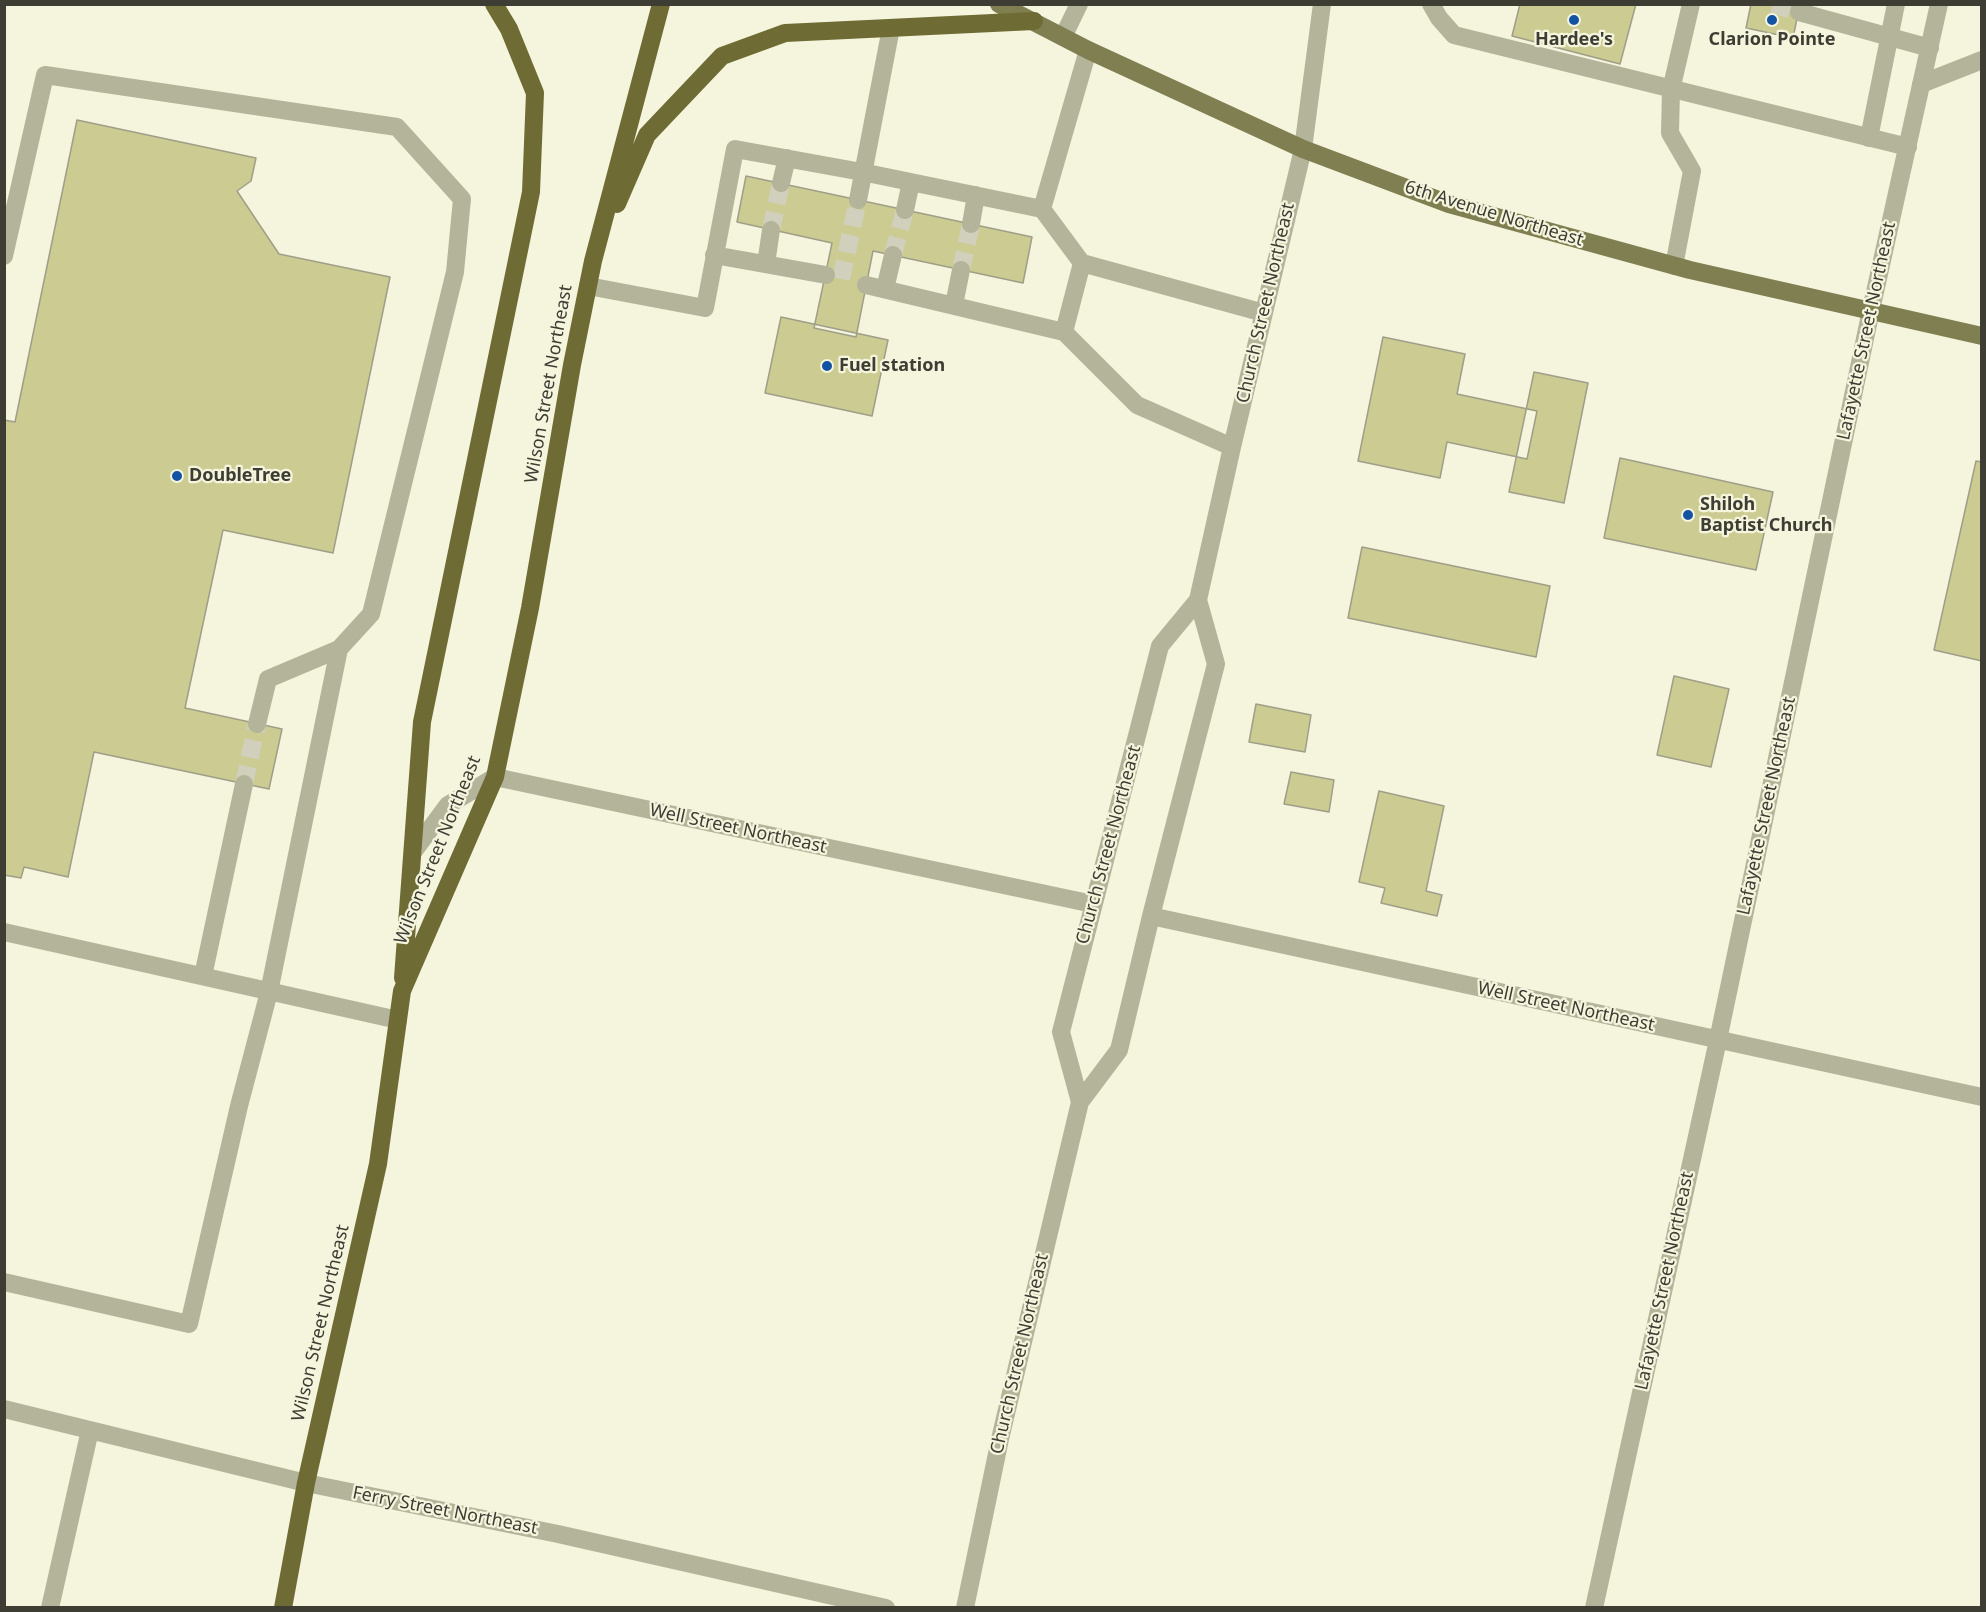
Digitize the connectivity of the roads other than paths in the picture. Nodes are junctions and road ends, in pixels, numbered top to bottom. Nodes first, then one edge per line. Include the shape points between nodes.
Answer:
1 (494, 4) edge
2 (661, 4) edge
3 (999, 4) edge
4 (1079, 4) edge
5 (1322, 4) edge
6 (1431, 4) edge
7 (1691, 4) edge
8 (1896, 4) edge
9 (1939, 4) edge
10 (1799, 12) tunnel mouth
11 (1034, 21) junction
12 (891, 28) junction
13 (1889, 35) junction
14 (1063, 37) junction
15 (1930, 48) junction
16 (1088, 50) junction
17 (1982, 60) edge
18 (1922, 84) junction
19 (1671, 90) junction
20 (1869, 138) junction
21 (1908, 147) junction
22 (1303, 149) junction
23 (787, 158) junction
24 (862, 172) junction
25 (911, 182) junction
26 (780, 183) tunnel mouth
27 (976, 195) junction
28 (858, 200) tunnel mouth
29 (1042, 209) junction
30 (905, 210) tunnel mouth
31 (971, 224) tunnel mouth
32 (771, 230) tunnel mouth
33 (714, 255) junction
34 (893, 255) tunnel mouth
35 (4, 256) edge
36 (593, 261) junction
37 (1082, 263) junction
38 (766, 264) junction
39 (1674, 266) junction
40 (961, 270) tunnel mouth
41 (826, 275) dead end
42 (866, 285) dead end
43 (588, 286) junction
44 (885, 290) junction
45 (954, 305) junction
46 (1871, 310) junction
47 (1264, 313) junction
48 (1064, 332) junction
49 (1982, 336) edge
50 (1232, 447) junction
51 (1198, 600) junction
52 (339, 649) junction
53 (256, 723) tunnel mouth
54 (495, 777) junction
55 (244, 784) tunnel mouth
56 (413, 852) junction
57 (1093, 904) junction
58 (1151, 916) junction
59 (4, 932) edge
60 (203, 976) junction
61 (402, 991) junction
62 (269, 992) junction
63 (398, 1020) junction
64 (1718, 1040) junction
65 (1982, 1097) edge
66 (1080, 1102) junction
67 (4, 1282) edge
68 (4, 1409) edge
69 (90, 1430) junction
70 (306, 1484) junction
71 (50, 1608) edge
72 (284, 1608) edge
73 (886, 1608) edge
74 (965, 1608) edge
75 (1594, 1608) edge

1 - 56 highway via 509,29 535,93 531,192 422,722
2 - 36 highway, Wilson Street Northeast
3 - 11 main road, 6th Avenue Northeast
4 - 14 street
5 - 22 street, Church Street Northeast
6 - 19 street via 1454,35
7 - 19 street
8 - 13 street
9 - 15 street, Lafayette Street Northeast
10 - 13 street
11 - 12 highway
11 - 14 main road, 6th Avenue Northeast
12 - 24 street
12 - 36 highway via 785,33 722,56 647,135
13 - 15 street
13 - 20 street
14 - 16 main road, 6th Avenue Northeast
15 - 18 street, Lafayette Street Northeast
16 - 22 main road, 6th Avenue Northeast
16 - 29 street
17 - 18 street
18 - 21 street, Lafayette Street Northeast
19 - 20 street
19 - 39 street via 1670,132 1692,171
20 - 21 street
21 - 46 street, Lafayette Street Northeast
22 - 39 main road, 6th Avenue Northeast via 1449,204
22 - 47 street, Church Street Northeast
23 - 24 street
23 - 26 street
23 - 33 street via 735,149
24 - 25 street
24 - 28 street
25 - 27 street
25 - 30 street
27 - 29 street
27 - 31 street
29 - 37 street
32 - 38 street
33 - 38 street
33 - 43 street via 705,308
34 - 44 street
35 - 52 street via 45,75 397,127 462,200 455,272 371,614
36 - 43 highway, Wilson Street Northeast
37 - 47 street
37 - 48 street
38 - 41 street
39 - 46 main road, 6th Avenue Northeast
40 - 45 street
42 - 44 street
43 - 54 highway, Wilson Street Northeast
44 - 45 street
45 - 48 street
46 - 49 main road, 6th Avenue Northeast
46 - 64 street, Lafayette Street Northeast
47 - 50 street, Church Street Northeast
48 - 50 street via 1137,405
50 - 51 street, Church Street Northeast
51 - 57 street, Church Street Northeast via 1160,646
51 - 58 street, Church Street Northeast via 1216,664
52 - 53 street via 268,679
52 - 62 street
54 - 56 street via 448,805
54 - 57 street, Well Street Northeast
54 - 61 highway, Wilson Street Northeast
55 - 60 street
56 - 61 highway
57 - 66 street, Church Street Northeast via 1061,1032
58 - 64 street, Well Street Northeast
58 - 66 street, Church Street Northeast via 1119,1050
59 - 60 street
60 - 62 street
61 - 63 highway, Wilson Street Northeast
62 - 63 street
62 - 67 street via 189,1324
63 - 70 highway, Wilson Street Northeast via 378,1164
64 - 65 street, Well Street Northeast
64 - 75 street, Lafayette Street Northeast
66 - 74 street, Church Street Northeast via 1000,1439
68 - 69 street, Ferry Street Northeast
69 - 70 street, Ferry Street Northeast
69 - 71 street
70 - 72 highway, Wilson Street Northeast
70 - 73 street, Ferry Street Northeast via 569,1536

